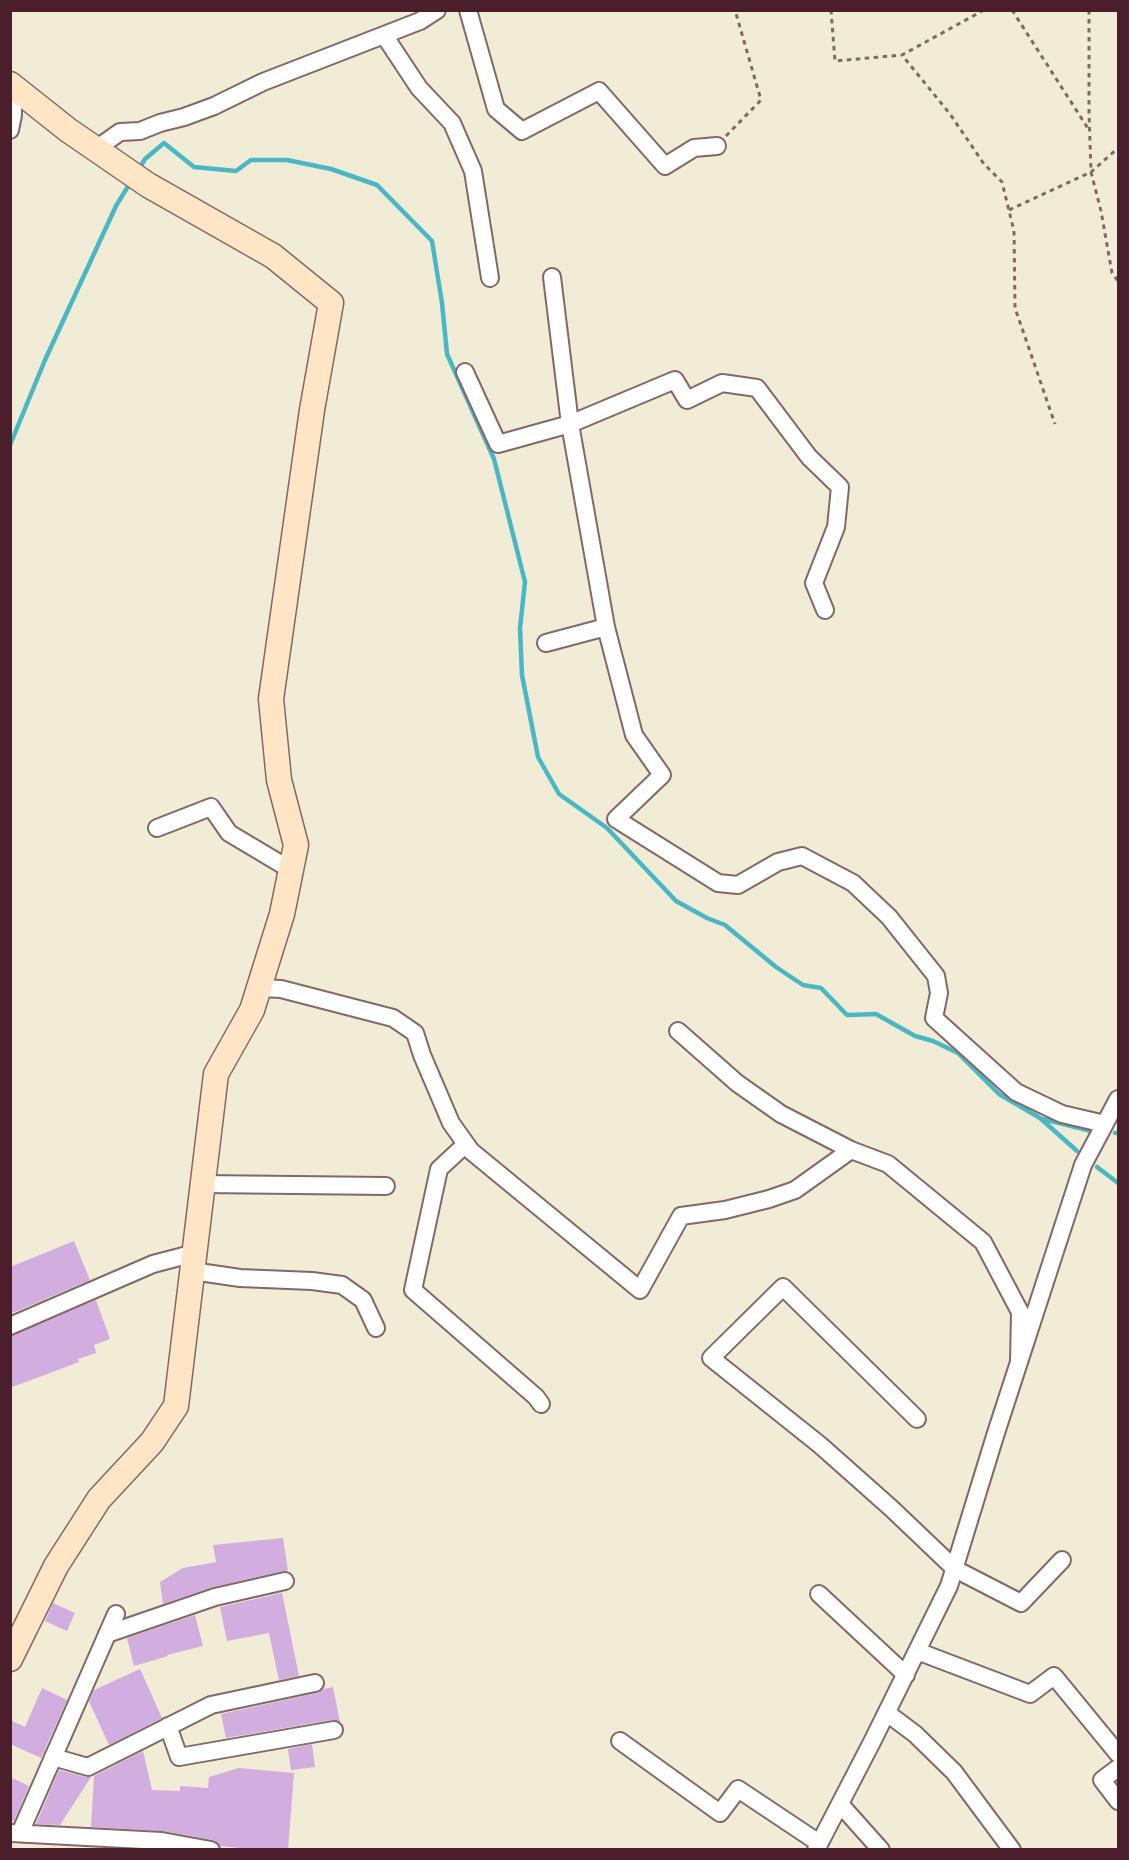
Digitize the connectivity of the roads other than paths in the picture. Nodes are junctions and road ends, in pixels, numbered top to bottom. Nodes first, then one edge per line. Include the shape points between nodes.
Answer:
1 (437, 10) edge
2 (468, 10) edge
3 (384, 35) junction
4 (13, 98) edge
5 (10, 130) edge
6 (717, 146) road end
7 (96, 149) junction
8 (552, 277) dead end
9 (490, 278) dead end
10 (465, 372) dead end
11 (570, 424) junction
12 (825, 610) dead end
13 (606, 627) junction
14 (546, 643) dead end
15 (157, 828) dead end
16 (291, 870) junction
17 (259, 988) junction
18 (678, 1031) dead end
19 (1119, 1099) edge
20 (1105, 1124) junction
21 (466, 1144) junction
22 (851, 1150) junction
23 (202, 1184) junction
24 (386, 1186) dead end
25 (194, 1262) junction
26 (10, 1326) edge
27 (376, 1328) dead end
28 (1019, 1362) junction
29 (541, 1404) dead end
30 (917, 1419) dead end
31 (1062, 1560) dead end
32 (955, 1569) junction
33 (285, 1581) dead end
34 (819, 1594) dead end
35 (116, 1614) dead end
36 (107, 1634) junction
37 (917, 1651) junction
38 (10, 1659) edge
39 (906, 1675) junction
40 (315, 1683) dead end
41 (886, 1713) junction
42 (168, 1726) junction
43 (334, 1730) dead end
44 (620, 1741) dead end
45 (1119, 1755) edge
46 (53, 1757) junction
47 (1119, 1768) edge
48 (1119, 1801) edge
49 (840, 1804) junction
50 (15, 1833) edge
51 (818, 1846) edge
52 (211, 1850) edge
53 (881, 1850) edge
54 (1012, 1850) edge

1 - 3 street
2 - 6 street via 496,109 522,131 598,91 665,166 694,148
3 - 7 street via 263,82 214,106 140,131 120,132
3 - 9 street via 419,88 453,123 472,171
4 - 5 street
4 - 7 street
7 - 16 street via 148,185 273,256 331,303 271,699 279,780 296,845
8 - 11 street
10 - 11 street via 498,444
11 - 12 street via 675,380 687,400 722,383 758,388 810,457 840,486 836,527 814,584
11 - 13 street
13 - 14 street
13 - 20 street via 634,735 662,775 616,819 718,883 738,885 778,862 802,856 853,883 889,917 936,976 939,993 934,1018 1016,1092 1062,1114
15 - 16 street via 211,807 229,833
16 - 17 street
17 - 21 street via 281,989 393,1018 415,1033 451,1123
17 - 23 street via 252,1010 216,1074
18 - 22 street via 737,1083 782,1114
19 - 20 street
20 - 28 street via 1083,1165
21 - 22 street via 640,1290 681,1216 725,1210 795,1190
21 - 29 street via 439,1169 413,1290
22 - 28 street via 888,1164 983,1242 1020,1312
23 - 24 street
23 - 25 street
25 - 26 street via 153,1264
25 - 27 street via 240,1278 342,1285 363,1300
25 - 38 street via 176,1406 152,1442 99,1499 56,1566
28 - 32 street
30 - 32 street via 783,1287 711,1358 820,1445
31 - 32 street via 1021,1603
32 - 37 street
33 - 36 street via 214,1598
34 - 39 street
35 - 36 street
36 - 46 street
37 - 39 street
37 - 45 street via 1030,1694 1054,1676
39 - 41 street
40 - 42 street via 211,1705
41 - 49 street
41 - 54 street via 915,1734 954,1772
42 - 43 street via 179,1757
42 - 46 street via 88,1767
44 - 51 street via 720,1813 738,1789
46 - 50 street
47 - 48 street via 1102,1780
49 - 51 street
49 - 53 street
50 - 52 street via 162,1841

